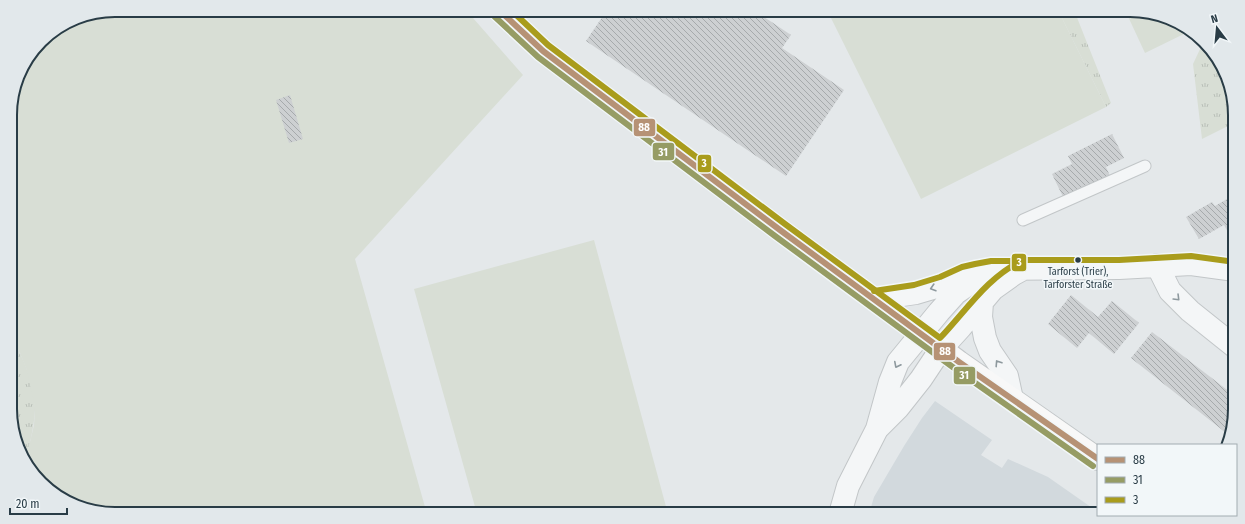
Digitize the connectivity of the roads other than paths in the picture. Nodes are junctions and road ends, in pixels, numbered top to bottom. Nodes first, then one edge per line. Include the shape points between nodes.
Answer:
1 (507, 17) edge
2 (1145, 166) dead end
3 (1023, 220) dead end
4 (1157, 265) junction
5 (1025, 268) junction
6 (992, 269) junction
7 (1228, 269) edge
8 (875, 299) junction
9 (982, 302) junction
10 (921, 334) junction
11 (1228, 341) edge
12 (941, 349) junction
13 (1012, 399) junction
14 (877, 429) junction
15 (1097, 458) edge
16 (842, 507) edge

1 - 8 main road via 543,51
2 - 3 lane
4 - 5 street via 1118,268
4 - 7 street via 1191,264
4 -> 11 street via 1170,291
5 - 6 street
5 - 9 street via 993,289
6 -> 8 street via 965,275 916,293
6 - 10 street via 956,293
8 - 10 main road
9 - 12 street
13 -> 9 street via 1007,376 990,351 985,338 980,317
10 - 12 main road
10 -> 14 street via 898,362
12 - 13 main road
12 - 14 street via 898,408
13 - 15 main road
14 - 16 street via 848,486

